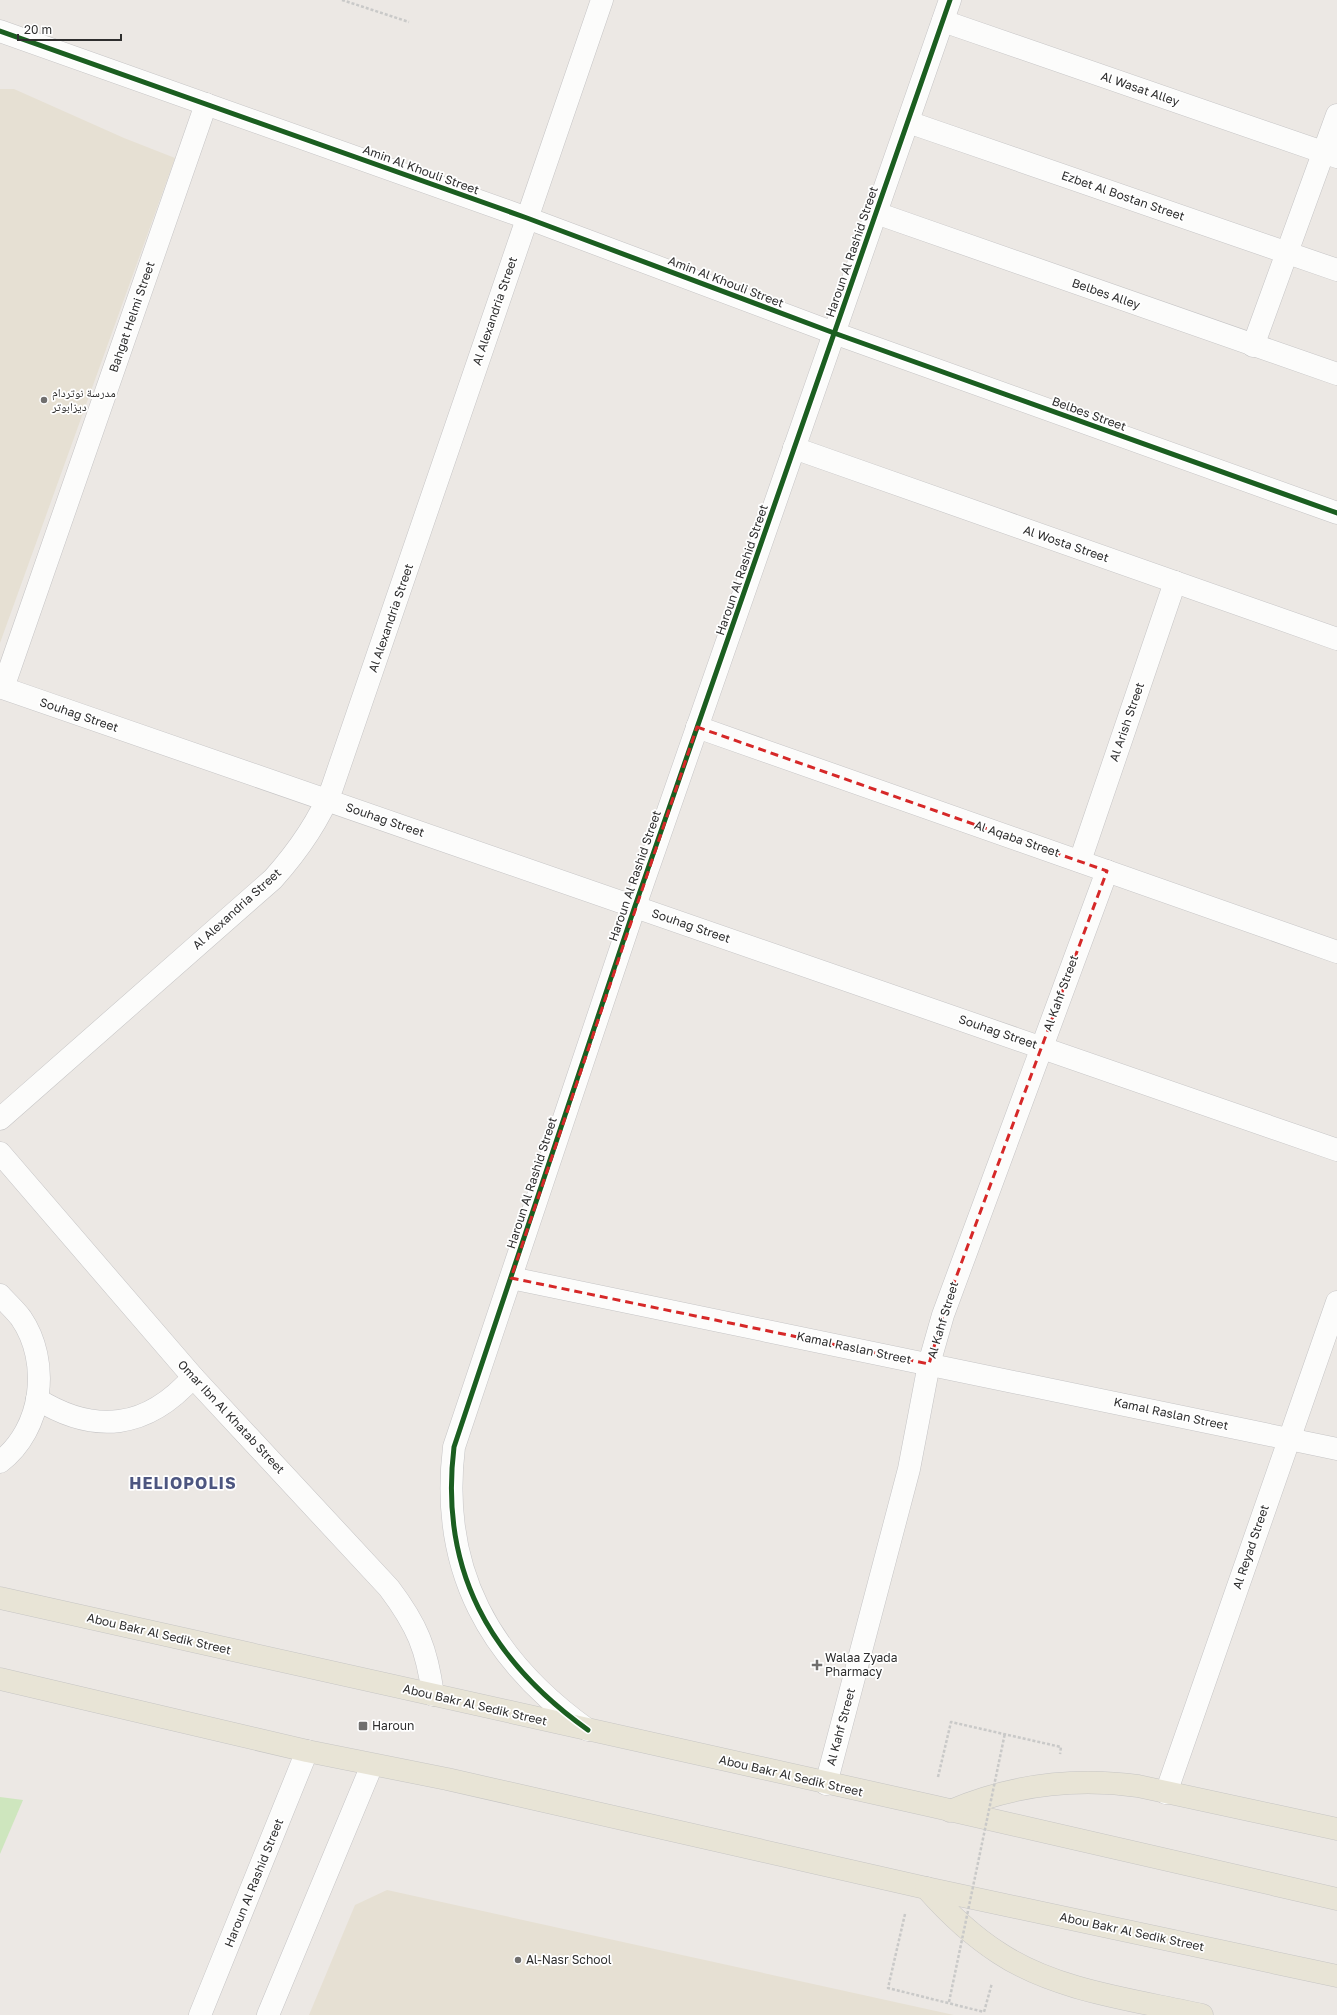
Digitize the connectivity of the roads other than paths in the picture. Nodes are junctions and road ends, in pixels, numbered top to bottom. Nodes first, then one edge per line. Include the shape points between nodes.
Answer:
1 (602, 0) edge
2 (950, 0) edge
3 (943, 21) junction
4 (0, 31) edge
5 (206, 104) junction
6 (1337, 115) edge
7 (908, 122) junction
8 (1330, 155) edge
9 (876, 213) junction
10 (527, 218) junction
11 (1287, 253) junction
12 (1337, 270) edge
13 (834, 333) junction
14 (1253, 346) junction
15 (1337, 374) edge
16 (794, 448) junction
17 (1337, 513) edge
18 (1175, 582) junction
19 (1337, 639) edge
20 (1, 688) edge
21 (697, 727) junction
22 (327, 800) junction
23 (1080, 861) junction
24 (1107, 871) junction
25 (635, 906) junction
26 (1337, 952) edge
27 (1041, 1047) junction
28 (0, 1119) edge
29 (1337, 1150) edge
30 (0, 1153) edge
31 (511, 1278) junction
32 (0, 1295) edge
33 (1337, 1302) edge
34 (929, 1364) junction
35 (193, 1377) junction
36 (37, 1399) junction
37 (1290, 1438) junction
38 (1337, 1449) edge
39 (0, 1462) edge
40 (0, 1598) edge
41 (0, 1679) edge
42 (432, 1695) junction
43 (588, 1730) junction
44 (307, 1751) junction
45 (372, 1764) junction
46 (826, 1784) junction
47 (1166, 1793) junction
48 (941, 1809) junction
49 (1337, 1829) edge
50 (919, 1886) junction
51 (1337, 1899) edge
52 (1337, 1976) edge
53 (200, 2015) edge
54 (268, 2015) edge
55 (1202, 2015) edge

1 - 10 street, Al Alexandria Street
2 - 3 street, Haroun Al Rashid Street
3 - 7 street, Haroun Al Rashid Street
3 - 8 street, Al Wasat Alley
4 - 5 street, Amin Al Khouli Street
5 - 10 street, Amin Al Khouli Street
5 - 20 street, Bahgat Helmi Street
6 - 8 street
7 - 9 street, Haroun Al Rashid Street
7 - 11 street, Ezbet Al Bostan Street
8 - 11 street
9 - 13 street, Haroun Al Rashid Street
9 - 14 street, Belbes Alley
10 - 13 street, Amin Al Khouli Street
10 - 22 street, Al Alexandria Street
11 - 12 street, Ezbet Al Bostan Street
11 - 14 street
13 - 16 street, Haroun Al Rashid Street
13 - 17 street, Belbes Street
14 - 15 street, Belbes Alley
16 - 18 street, Al Wosta Street
16 - 21 street, Haroun Al Rashid Street
18 - 19 street, Al Wosta Street
18 - 23 street, Al Arish Street
20 - 22 street, Souhag Street
21 - 23 street, Al Aqaba Street
21 - 25 street, Haroun Al Rashid Street
22 - 25 street, Souhag Street
22 - 28 street, Al Alexandria Street via 304,842 273,879
23 - 24 street, Al Aqaba Street
24 - 26 street, Al Aqaba Street
24 - 27 street, Al Kahf Street
25 - 27 street, Souhag Street
25 - 31 street, Haroun Al Rashid Street
27 - 29 street, Souhag Street
27 - 34 street, Al Kahf Street via 948,1299
30 - 35 street, Omar Ibn Al Khatab Street
31 - 34 street, Kamal Raslan Street
31 - 43 street, Haroun Al Rashid Street via 454,1447 451,1474 454,1530 468,1583 492,1632 507,1655 544,1696
32 - 36 street via 20,1318 35,1350 39,1365
33 - 37 street, Al Reyad Street
34 - 37 street, Kamal Raslan Street
34 - 46 street, Al Kahf Street via 909,1469
35 - 36 street via 165,1404 126,1421 102,1423 79,1420 57,1412
35 - 42 street, Omar Ibn Al Khatab Street via 389,1588 407,1611 421,1638 429,1666
36 - 39 street via 33,1416 25,1432
37 - 38 street, Kamal Raslan Street
37 - 47 street, Al Reyad Street
40 - 42 main road, Abou Bakr Al Sedik Street
41 - 44 main road, Abou Bakr Al Sedik Street
42 - 43 main road, Abou Bakr Al Sedik Street
43 - 46 main road, Abou Bakr Al Sedik Street
44 - 45 main road, Abou Bakr Al Sedik Street
44 - 53 street, Haroun Al Rashid Street
45 - 50 main road, Abou Bakr Al Sedik Street
45 - 54 street
46 - 48 main road, Abou Bakr Al Sedik Street
47 - 48 main road via 1111,1782 1056,1783 1002,1792
47 - 49 main road
48 - 51 main road, Abou Bakr Al Sedik Street
50 - 52 main road, Abou Bakr Al Sedik Street
50 - 55 main road via 963,1926 1000,1954 1028,1969 1078,1988

